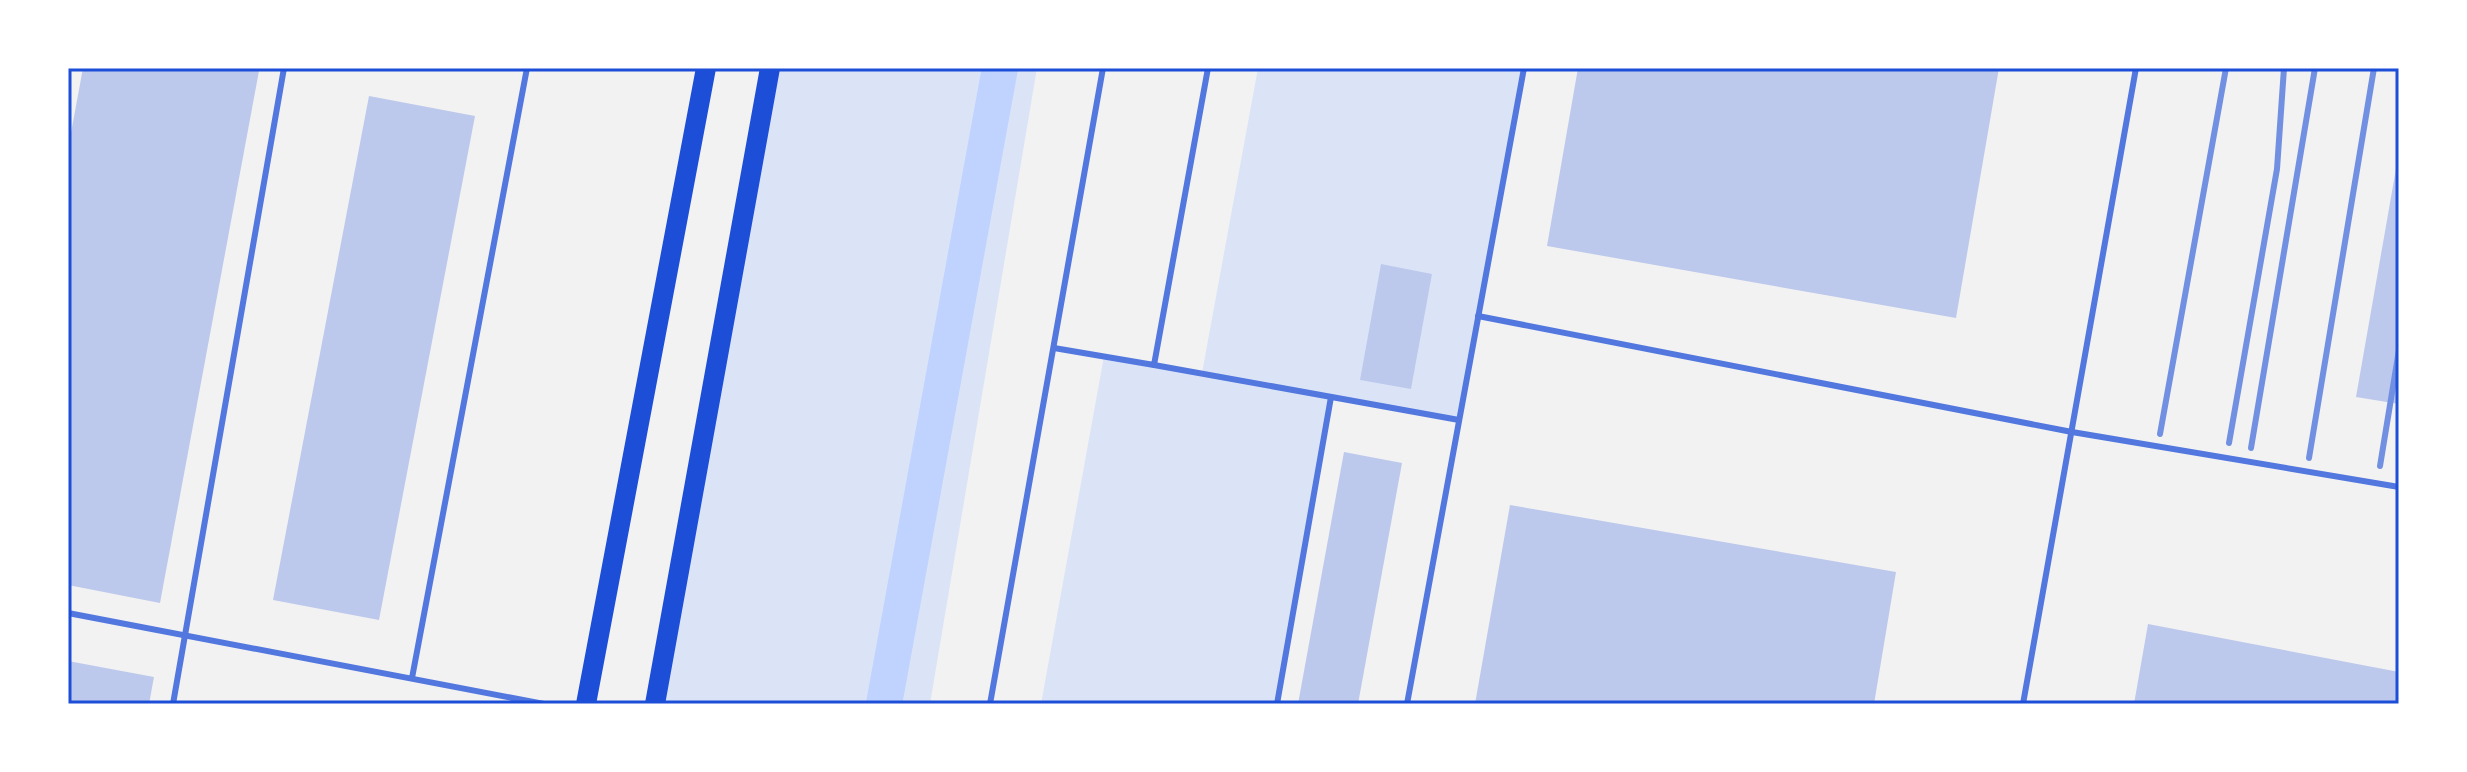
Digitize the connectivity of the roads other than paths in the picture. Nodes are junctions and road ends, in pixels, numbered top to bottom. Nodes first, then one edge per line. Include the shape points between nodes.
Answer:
1 (284, 68) edge
2 (527, 68) edge
3 (706, 68) edge
4 (770, 68) edge
5 (1103, 68) edge
6 (1208, 68) edge
7 (1524, 68) edge
8 (2136, 68) edge
9 (1478, 316) junction
10 (1054, 348) junction
11 (1154, 365) junction
12 (1331, 397) junction
13 (1459, 420) junction
14 (2072, 432) junction
15 (2399, 487) edge
16 (68, 613) edge
17 (184, 635) junction
18 (412, 678) junction
19 (173, 704) edge
20 (544, 704) edge
21 (586, 704) edge
22 (655, 704) edge
23 (990, 704) edge
24 (1277, 704) edge
25 (1407, 704) edge
26 (2023, 704) edge

1 - 17 lane
2 - 18 lane
3 - 21 main road
4 - 22 main road
5 - 10 lane
6 - 11 lane
7 - 9 lane
8 - 14 lane
9 - 13 lane
9 - 14 lane
10 - 11 lane
10 - 23 lane
11 - 12 lane
12 - 13 lane
12 - 24 lane
13 - 25 lane
14 - 15 lane
14 - 26 lane
16 - 17 lane
17 - 18 lane
17 - 19 lane
18 - 20 lane

